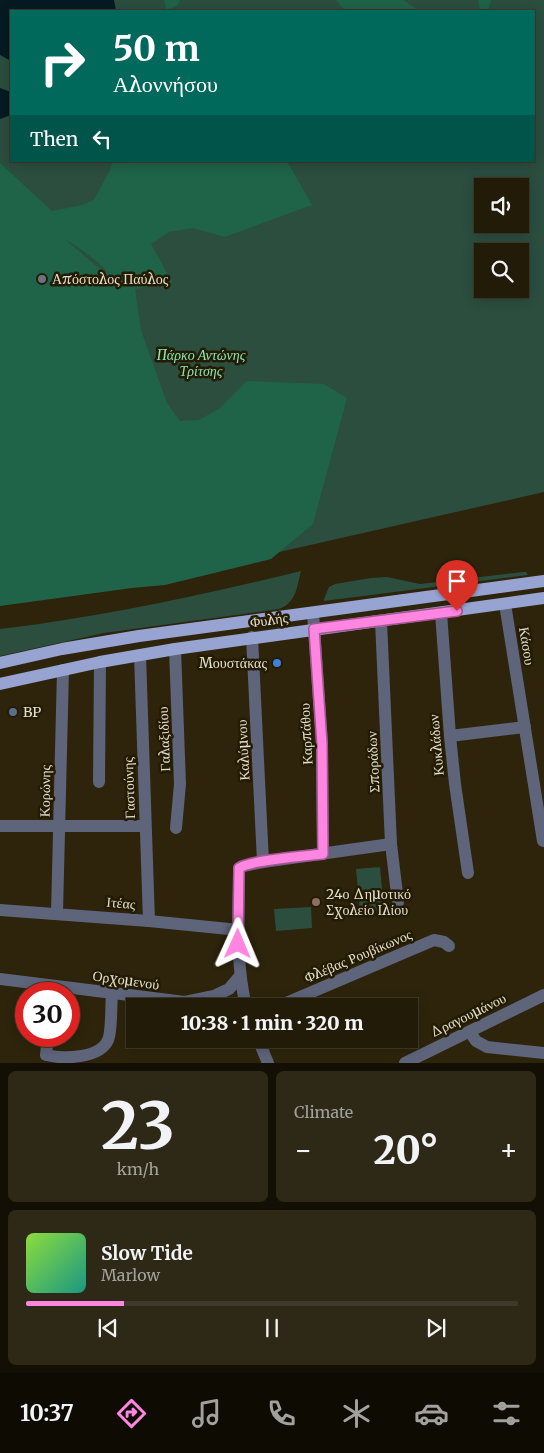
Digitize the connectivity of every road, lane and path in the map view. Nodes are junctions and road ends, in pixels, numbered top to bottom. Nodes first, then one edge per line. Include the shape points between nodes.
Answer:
1 (544, 581) edge
2 (544, 598) edge
3 (505, 604) junction
4 (313, 613) junction
5 (441, 613) junction
6 (382, 621) junction
7 (314, 629) junction
8 (252, 637) junction
9 (175, 648) junction
10 (140, 655) junction
11 (100, 662) junction
12 (0, 663) edge
13 (63, 670) junction
14 (0, 684) edge
15 (525, 727) junction
16 (450, 736) junction
17 (99, 782) dead end
18 (0, 826) edge
19 (60, 826) junction
20 (145, 826) junction
21 (176, 828) dead end
22 (543, 841) dead end
23 (391, 844) junction
24 (323, 854) junction
25 (263, 862) junction
26 (468, 873) dead end
27 (398, 902) dead end
28 (0, 910) edge
29 (57, 913) junction
30 (149, 921) junction
31 (239, 930) junction
32 (449, 946) dead end
33 (0, 979) edge
34 (240, 980) junction
35 (15, 982) edge
36 (80, 991) edge
37 (112, 993) junction
38 (544, 994) edge
39 (244, 998) edge
40 (298, 998) edge
41 (470, 1032) junction
42 (47, 1047) edge
43 (262, 1048) edge
44 (544, 1053) edge
45 (268, 1063) edge
46 (405, 1063) edge

1 - 4 main road, Φυλής
2 - 3 main road, Φυλής
3 - 5 main road, Φυλής
3 - 15 street, Κάσου
4 - 7 street, Καρπάθου
4 - 12 main road, Φυλής via 139,636
5 - 6 main road, Φυλής
5 - 16 street, Κυκλάδων
6 - 7 main road, Φυλής
6 - 23 street, Σποράδων
7 - 8 main road, Φυλής
7 - 24 street, Καρπάθου via 322,744
8 - 9 main road, Φυλής
8 - 25 street, Καλύμνου
9 - 10 main road, Φυλής
9 - 21 street, Γαλαξιδίου via 180,784
10 - 11 main road, Φυλής
10 - 20 street, Γαστούνης
11 - 13 main road, Φυλής
11 - 17 street
13 - 14 main road, Φυλής
13 - 19 street, Κορώνης
15 - 16 street
15 - 22 street, Κάσου
16 - 26 street, Κυκλάδων
18 - 19 street
19 - 20 street
19 - 29 street, Κορώνης
20 - 30 street, Γαστούνης
23 - 24 street
23 - 27 street, Σποράδων
24 - 25 street
25 - 31 street via 239,868
28 - 29 street, Ιτέας
29 - 30 street, Ιτέας
30 - 31 street, Ιτέας
31 - 34 street
32 - 40 street, Φλέβας Ρουβίκωνος via 434,940
33 - 35 street, Ορχομενού
34 - 37 street, Ορχομενού via 228,989 198,1001
34 - 39 street
36 - 37 street, Ορχομενού
37 - 42 street via 109,1040 103,1047 94,1053 72,1057 46,1055
38 - 41 street, Δραγουμάνου
41 - 44 street via 476,1041 487,1047
41 - 46 street, Δραγουμάνου
43 - 45 street

